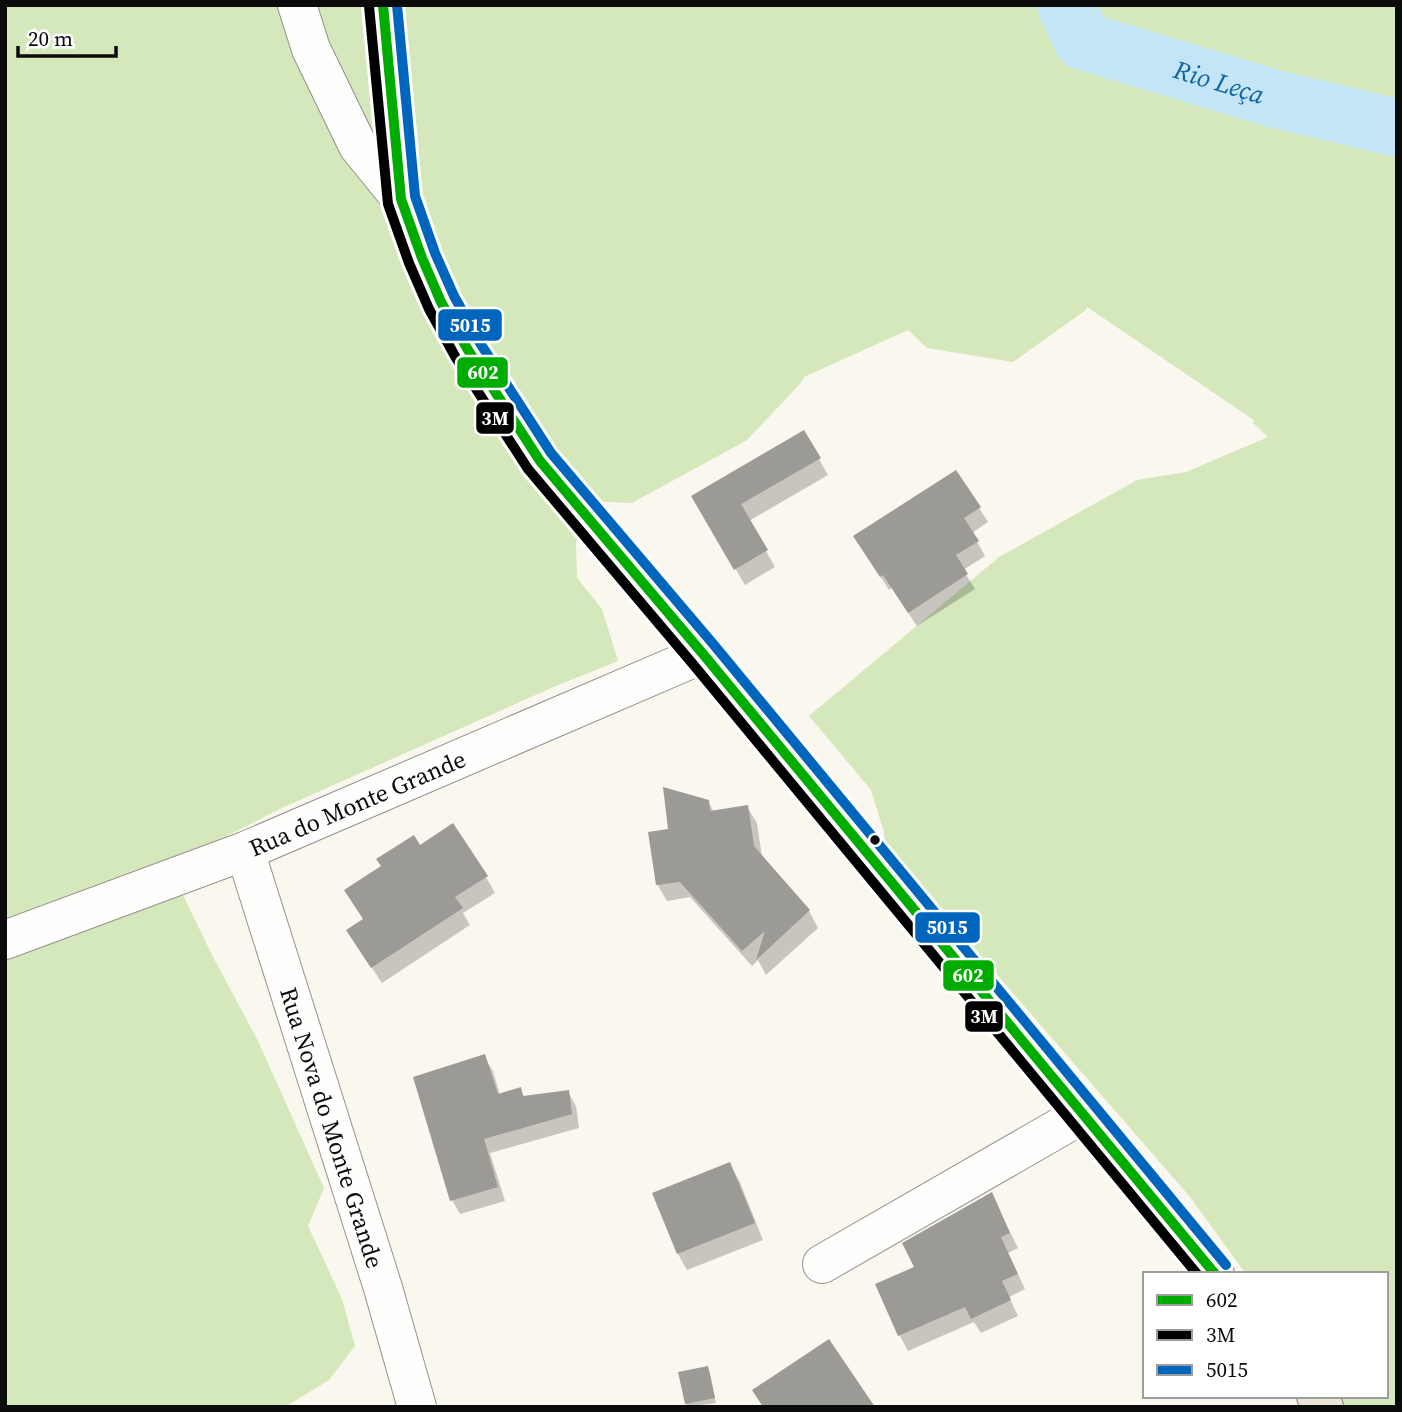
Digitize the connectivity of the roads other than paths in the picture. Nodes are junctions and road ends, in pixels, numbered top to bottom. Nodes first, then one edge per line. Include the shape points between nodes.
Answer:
1 (297, 5) edge
2 (383, 5) edge
3 (401, 199) junction
4 (703, 654) junction
5 (245, 851) junction
6 (5, 940) edge
7 (1083, 1114) junction
8 (822, 1264) dead end
9 (1213, 1272) edge
10 (417, 1407) edge

1 - 3 street via 312,49 358,146
2 - 3 main road
3 - 4 main road via 441,302 540,461
4 - 5 street, Rua do Monte Grande
4 - 7 main road
5 - 6 street, Rua do Monte Grande
5 - 10 street, Rua Nova do Monte Grande
7 - 8 street
7 - 9 main road

